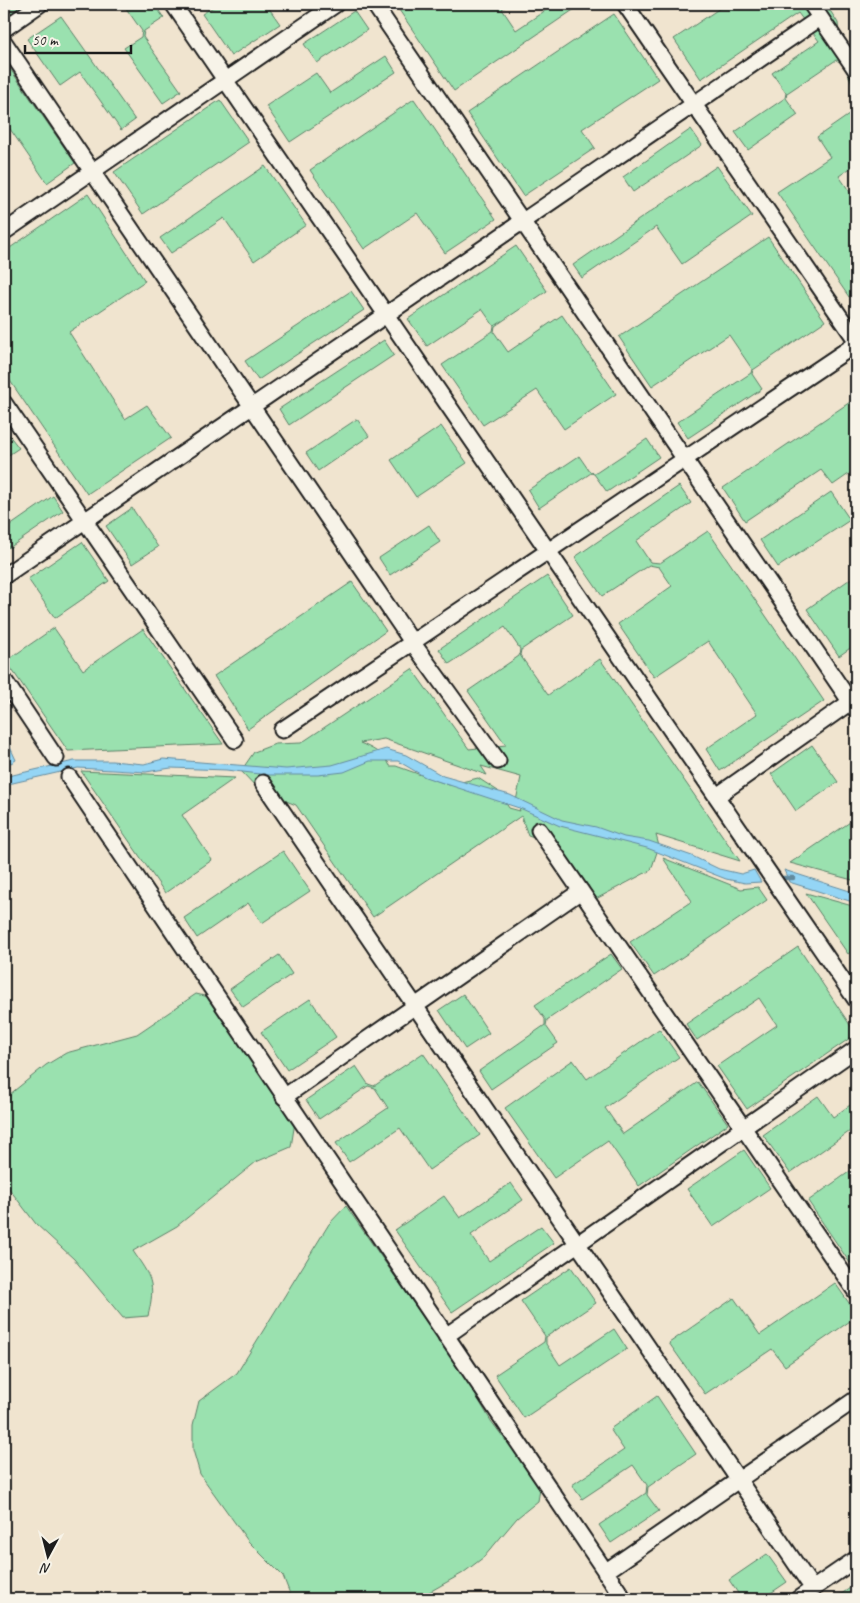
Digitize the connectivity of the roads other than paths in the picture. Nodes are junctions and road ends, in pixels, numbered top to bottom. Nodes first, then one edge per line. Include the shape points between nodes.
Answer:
1 (40, 4) edge
2 (173, 4) edge
3 (336, 4) edge
4 (374, 4) edge
5 (624, 4) edge
6 (810, 4) edge
7 (820, 18) junction
8 (4, 29) edge
9 (4, 42) edge
10 (856, 70) edge
11 (225, 80) junction
12 (694, 104) junction
13 (91, 172) junction
14 (523, 222) junction
15 (4, 232) edge
16 (387, 314) junction
17 (856, 342) edge
18 (4, 403) edge
19 (252, 407) junction
20 (685, 459) junction
21 (84, 521) junction
22 (549, 551) junction
23 (4, 576) edge
24 (412, 642) junction
25 (4, 680) edge
26 (854, 703) edge
27 (282, 730) dead end
28 (235, 740) dead end
29 (56, 758) dead end
30 (498, 761) dead end
31 (69, 777) dead end
32 (263, 783) dead end
33 (717, 796) junction
34 (539, 830) dead end
35 (581, 892) junction
36 (856, 1000) edge
37 (416, 1006) junction
38 (856, 1049) edge
39 (284, 1096) junction
40 (744, 1128) junction
41 (578, 1244) junction
42 (856, 1292) edge
43 (446, 1336) junction
44 (856, 1400) edge
45 (739, 1480) junction
46 (856, 1558) edge
47 (606, 1572) junction
48 (813, 1589) junction
49 (624, 1599) edge
50 (798, 1599) edge

1 - 8 street
2 - 11 street
3 - 11 street
4 - 14 street
5 - 12 street
6 - 7 street
7 - 10 street
7 - 12 street
9 - 13 street
11 - 13 street
11 - 16 street
12 - 14 street
12 - 17 street
13 - 15 street
13 - 19 street
14 - 16 street
14 - 20 street
16 - 19 street
16 - 22 street
17 - 20 street
18 - 21 street
19 - 21 street
19 - 24 street
20 - 22 street
20 - 26 street
21 - 23 street
21 - 28 street
22 - 24 street
22 - 33 street
24 - 27 street
24 - 30 street
25 - 29 street
26 - 33 street
31 - 39 street
32 - 37 street
33 - 36 street
34 - 35 street
35 - 37 street
35 - 40 street
37 - 39 street
37 - 41 street
38 - 40 street
39 - 43 street
40 - 41 street
40 - 42 street
41 - 43 street
41 - 45 street
43 - 47 street
44 - 45 street
45 - 47 street
45 - 48 street
46 - 48 street
47 - 49 street
48 - 50 street

